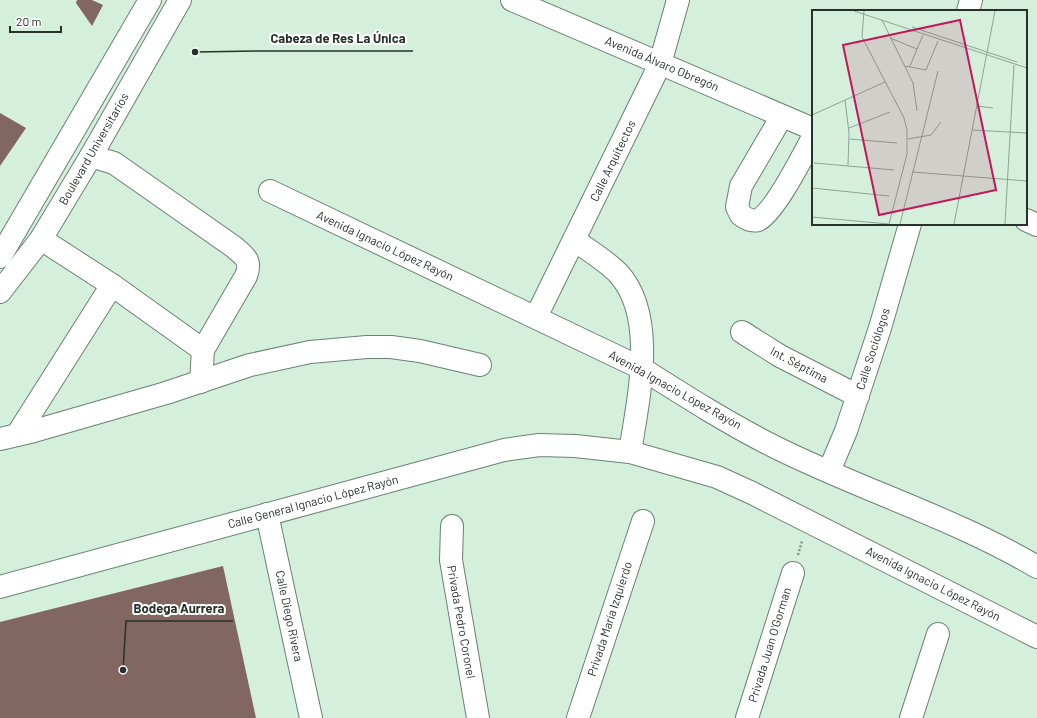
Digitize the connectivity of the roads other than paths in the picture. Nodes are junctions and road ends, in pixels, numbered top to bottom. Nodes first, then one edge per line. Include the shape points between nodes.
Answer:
1 (150, 0) edge
2 (180, 0) edge
3 (678, 0) edge
4 (971, 0) edge
5 (522, 2) edge
6 (968, 10) edge
7 (660, 64) junction
8 (782, 116) junction
9 (812, 129) edge
10 (812, 138) edge
11 (91, 156) junction
12 (270, 191) dead end
13 (1027, 220) edge
14 (910, 225) edge
15 (1037, 225) edge
16 (41, 239) junction
17 (574, 240) junction
18 (0, 257) edge
19 (112, 285) junction
20 (0, 292) edge
21 (536, 317) junction
22 (742, 332) dead end
23 (203, 350) junction
24 (480, 365) dead end
25 (642, 368) junction
26 (201, 382) junction
27 (858, 396) junction
28 (9, 437) edge
29 (630, 452) junction
30 (829, 471) junction
31 (267, 514) junction
32 (642, 521) dead end
33 (452, 526) dead end
34 (1037, 567) edge
35 (793, 573) road end
36 (0, 587) edge
37 (938, 634) dead end
38 (1037, 637) edge
39 (311, 718) edge
40 (478, 718) edge
41 (578, 718) edge
42 (747, 718) edge
43 (911, 718) edge

1 - 18 street
2 - 11 street, Boulevard Universitarios
3 - 7 street, Calle Arquitectos
4 - 6 street
5 - 7 street, Avenida Álvaro Obregón
7 - 8 street, Avenida Álvaro Obregón
7 - 17 street, Calle Arquitectos
8 - 9 street, Avenida Álvaro Obregón
8 - 10 street via 741,186 737,207 740,215 755,221 766,213 789,180
11 - 16 street, Boulevard Universitarios
11 - 23 street via 119,167 234,247 248,261 246,276
12 - 21 street, Avenida Ignacio López Rayón
13 - 15 street
14 - 27 street, Calle Sociólogos
16 - 19 street
16 - 20 street, Boulevard Universitarios
17 - 21 street, Calle Arquitectos
17 - 25 street via 607,264 626,284 636,306 641,329
19 - 23 street
19 - 28 street
21 - 25 street, Avenida Ignacio López Rayón
22 - 27 street, Int. Séptima via 780,356
23 - 26 street
24 - 26 street via 420,351 367,346 273,359
25 - 29 street
25 - 30 street, Avenida Ignacio López Rayón via 698,404 769,443
26 - 28 street
27 - 30 street, Calle Sociólogos
29 - 31 street, Calle General Ignacio López Rayón via 539,445 504,450
29 - 38 street, Avenida Ignacio López Rayón via 718,477
30 - 34 street, Avenida Ignacio López Rayón via 974,534
31 - 36 street, Calle General Ignacio López Rayón
31 - 39 street, Calle Diego Rivera
32 - 41 street, Privada María Izquierdo
33 - 40 street, Privada Pedro Coronel via 451,560
35 - 42 street, Privada Juan O'Gorman
37 - 43 street

